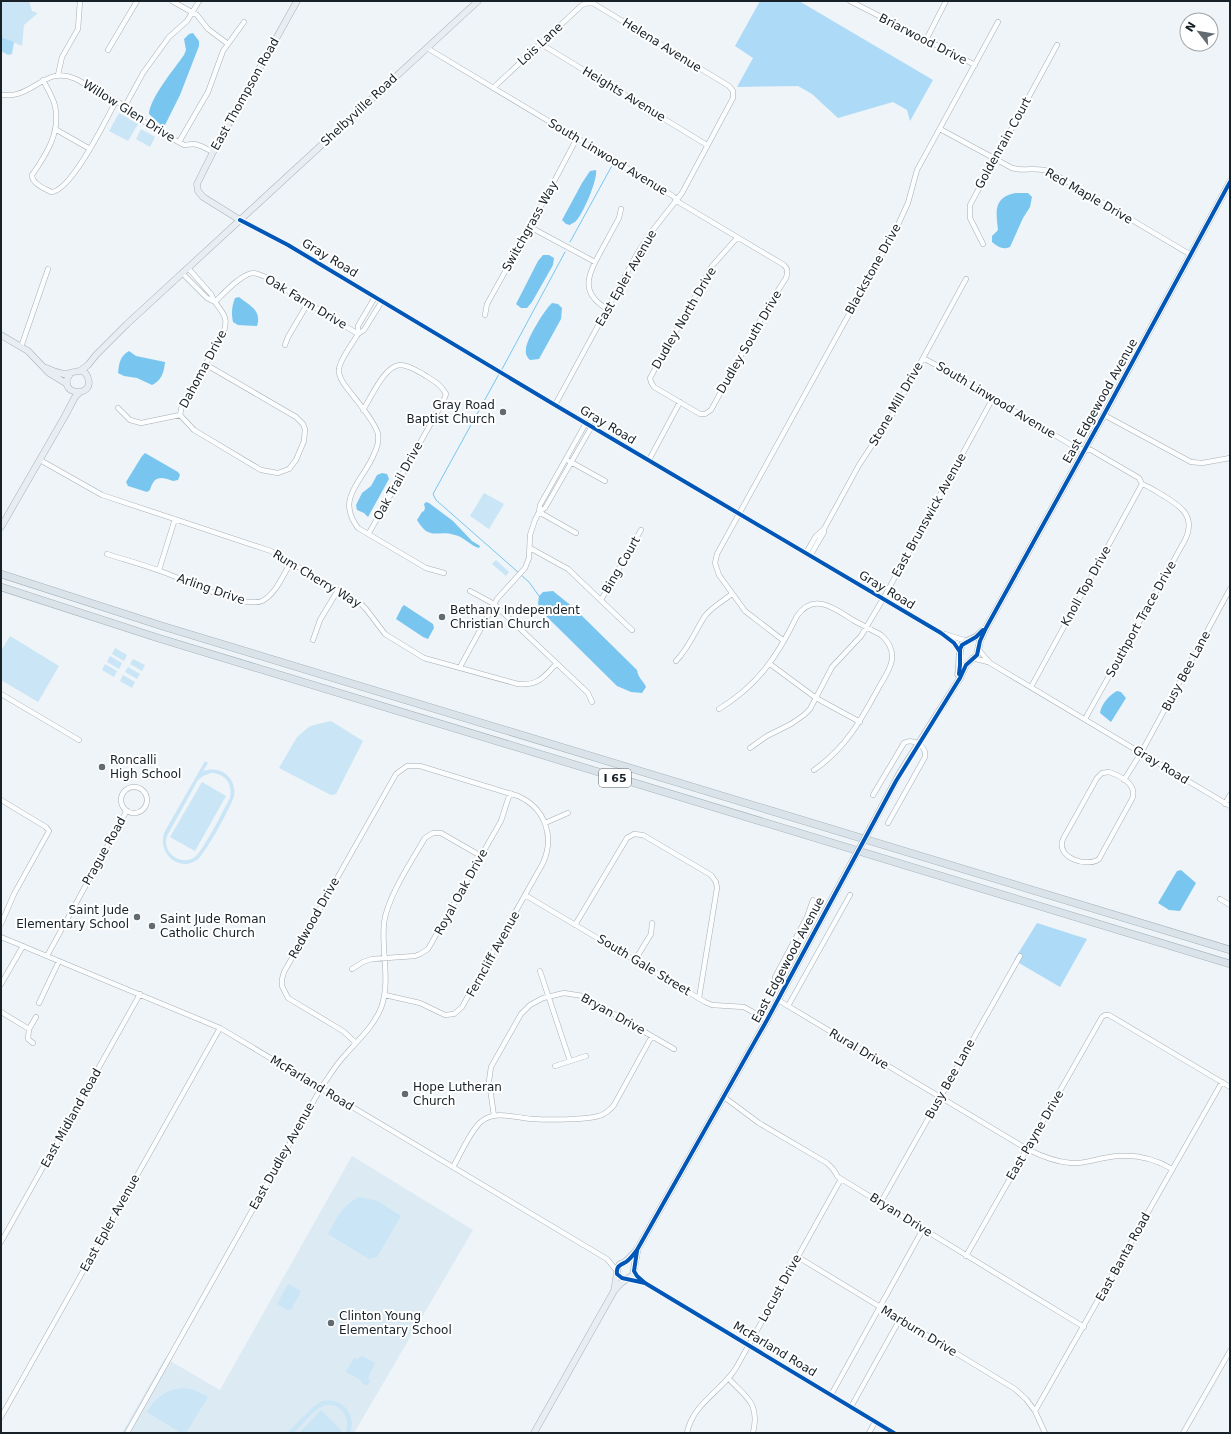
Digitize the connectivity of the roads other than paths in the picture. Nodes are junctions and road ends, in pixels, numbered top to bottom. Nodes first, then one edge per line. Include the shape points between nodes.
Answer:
1 (80, 1) edge
2 (137, 1) edge
3 (172, 1) edge
4 (199, 1) edge
5 (297, 1) edge
6 (478, 1) edge
7 (850, 1) edge
8 (946, 1) edge
9 (588, 2) joint
10 (193, 12) junction
11 (244, 22) dead end
12 (998, 22) dead end
13 (926, 40) junction
14 (228, 44) junction
15 (541, 44) junction
16 (1057, 45) dead end
17 (427, 48) junction
18 (108, 50) dead end
19 (975, 65) junction
20 (58, 75) junction
21 (43, 80) junction
22 (493, 88) junction
23 (733, 91) joint
24 (1, 95) edge
25 (116, 101) junction
26 (124, 106) junction
27 (55, 129) junction
28 (940, 129) junction
29 (577, 138) junction
30 (179, 142) junction
31 (707, 145) junction
32 (90, 149) junction
33 (213, 152) junction
34 (994, 159) junction
35 (1230, 182) edge
36 (197, 188) joint
37 (677, 199) junction
38 (621, 209) dead end
39 (240, 220) junction
40 (530, 227) junction
41 (736, 238) junction
42 (983, 244) dead end
43 (1191, 255) junction
44 (595, 262) junction
45 (188, 268) junction
46 (787, 268) joint
47 (48, 269) dead end
48 (182, 273) junction
49 (966, 278) dead end
50 (375, 297) junction
51 (382, 301) junction
52 (215, 302) junction
53 (308, 303) junction
54 (607, 309) junction
55 (486, 315) dead end
56 (358, 334) junction
57 (1, 335) edge
58 (285, 346) dead end
59 (21, 347) junction
60 (100, 351) junction
61 (923, 358) junction
62 (205, 364) junction
63 (46, 368) junction
64 (80, 371) junction
65 (70, 374) junction
66 (86, 375) junction
67 (69, 387) junction
68 (80, 392) junction
69 (993, 398) junction
70 (680, 402) junction
71 (555, 405) junction
72 (118, 408) dead end
73 (363, 410) junction
74 (180, 415) junction
75 (1104, 415) junction
76 (586, 423) junction
77 (59, 425) junction
78 (592, 426) junction
79 (1085, 450) junction
80 (1230, 458) edge
81 (566, 459) junction
82 (40, 460) junction
83 (649, 460) junction
84 (571, 462) junction
85 (605, 481) dead end
86 (1142, 484) junction
87 (539, 512) junction
88 (739, 513) junction
89 (1187, 516) joint
90 (175, 519) junction
91 (1, 527) edge
92 (641, 530) dead end
93 (369, 533) junction
94 (576, 533) dead end
95 (530, 548) junction
96 (107, 554) dead end
97 (808, 554) junction
98 (291, 562) junction
99 (159, 570) junction
100 (444, 573) dead end
101 (1, 574) edge
102 (1, 587) edge
103 (1230, 589) edge
104 (338, 590) junction
105 (470, 591) dead end
106 (732, 594) junction
107 (883, 599) junction
108 (601, 600) junction
109 (494, 604) junction
110 (866, 628) junction
111 (986, 628) junction
112 (632, 630) dead end
113 (941, 633) junction
114 (313, 640) dead end
115 (784, 641) junction
116 (967, 641) junction
117 (978, 649) junction
118 (960, 652) junction
119 (972, 658) junction
120 (676, 661) dead end
121 (990, 663) junction
122 (556, 664) junction
123 (770, 664) junction
124 (460, 667) junction
125 (957, 682) junction
126 (1031, 687) junction
127 (1, 694) edge
128 (816, 698) junction
129 (592, 702) dead end
130 (719, 709) dead end
131 (1085, 720) junction
132 (860, 722) junction
133 (79, 740) dead end
134 (919, 744) junction
135 (750, 748) dead end
136 (1141, 753) junction
137 (814, 770) dead end
138 (1124, 780) junction
139 (510, 793) junction
140 (873, 795) dead end
141 (1230, 795) edge
142 (1, 800) edge
143 (1228, 805) edge
144 (125, 810) junction
145 (568, 813) dead end
146 (545, 823) junction
147 (888, 823) dead end
148 (481, 856) junction
149 (525, 895) junction
150 (850, 895) dead end
151 (1220, 899) dead end
152 (813, 900) dead end
153 (1230, 905) edge
154 (652, 923) dead end
155 (1, 924) edge
156 (575, 925) junction
157 (1, 937) edge
158 (22, 946) junction
159 (1230, 950) edge
160 (47, 956) junction
161 (1020, 956) dead end
162 (385, 958) junction
163 (635, 960) junction
164 (59, 961) junction
165 (1230, 964) edge
166 (352, 969) dead end
167 (540, 971) dead end
168 (1, 984) edge
169 (784, 988) junction
170 (140, 994) junction
171 (384, 995) junction
172 (548, 996) junction
173 (699, 998) junction
174 (778, 1000) junction
175 (39, 1003) dead end
176 (788, 1006) junction
177 (1, 1012) edge
178 (36, 1017) dead end
179 (767, 1020) junction
180 (220, 1028) junction
181 (29, 1029) junction
182 (652, 1036) junction
183 (33, 1043) dead end
184 (356, 1043) junction
185 (674, 1049) dead end
186 (586, 1056) dead end
187 (570, 1061) junction
188 (555, 1066) dead end
189 (1222, 1082) junction
190 (1230, 1087) edge
191 (321, 1088) junction
192 (724, 1097) junction
193 (940, 1097) junction
194 (494, 1116) junction
195 (1027, 1149) junction
196 (453, 1167) junction
197 (1172, 1169) junction
198 (842, 1179) junction
199 (881, 1202) junction
200 (923, 1229) junction
201 (1, 1242) edge
202 (637, 1250) junction
203 (966, 1256) junction
204 (798, 1257) junction
205 (607, 1260) junction
206 (624, 1263) junction
207 (634, 1269) junction
208 (617, 1272) junction
209 (627, 1279) junction
210 (645, 1282) junction
211 (614, 1291) junction
212 (880, 1307) junction
213 (900, 1319) junction
214 (1084, 1326) junction
215 (748, 1345) junction
216 (1230, 1350) edge
217 (728, 1378) junction
218 (831, 1395) junction
219 (851, 1407) junction
220 (1035, 1411) junction
221 (1, 1417) edge
222 (875, 1422) junction
223 (127, 1433) edge
224 (534, 1433) edge
225 (687, 1433) edge
226 (754, 1433) edge
227 (869, 1433) edge
228 (894, 1433) edge
229 (1045, 1433) edge
230 (1183, 1433) edge

1 - 20 street via 78,29 62,57
2 - 18 street
3 - 10 street
4 - 10 street
5 - 33 main road, East Thompson Road
6 - 17 main road, Shelbyville Road
7 - 13 street, Briarwood Drive
8 - 13 street
9 - 15 street, Lois Lane
9 - 23 street, Helena Avenue via 594,3 729,86
10 - 14 street via 199,16 208,30
10 - 26 street via 183,26 164,43
11 - 14 street
12 - 19 street, Blackstone Drive
13 - 19 street, Briarwood Drive
14 - 30 street via 208,92
15 - 22 street, Lois Lane
15 - 31 street, Heights Avenue
16 - 34 street, Goldenrain Court
17 - 22 street, South Linwood Avenue
17 - 39 main road, Shelbyville Road
19 - 28 street, Blackstone Drive
20 - 21 street
20 - 25 street, Willow Glen Drive via 75,78
21 - 24 street via 19,94
21 - 27 street via 55,107
22 - 29 street, South Linwood Avenue
23 - 31 street, East Epler Avenue via 733,98
25 - 26 street, Willow Glen Drive
25 - 32 street
26 - 30 street, Willow Glen Drive via 151,127
27 - 32 street
27 - 32 street via 32,177 50,192 57,191 74,173
28 - 34 street, Red Maple Drive
28 - 88 street, Blackstone Drive via 917,170 908,203 897,227
29 - 37 street, South Linwood Avenue
29 - 40 street, Switchgrass Way
30 - 33 street, Willow Glen Drive via 184,145 201,146
31 - 37 street, East Epler Avenue
33 - 36 main road, East Thompson Road via 199,178
34 - 42 street, Goldenrain Court via 971,201 969,212
34 - 43 street, Red Maple Drive via 1015,169 1041,169 1052,172
35 - 43 main road, East Edgewood Avenue
36 - 39 main road, Gray Road via 203,197
37 - 41 street, South Linwood Avenue
37 - 54 street, East Epler Avenue via 640,248
38 - 44 street via 619,218
39 - 45 main road
39 - 50 street, Gray Road via 288,245
40 - 44 street
40 - 55 street, Switchgrass Way via 487,304
41 - 46 street, South Linwood Avenue
41 - 70 street, Dudley North Drive via 706,275 651,375 650,382 654,387
43 - 75 main road, East Edgewood Avenue
44 - 54 street via 588,278 589,287 592,296
45 - 48 main road
45 - 52 street, Dahoma Drive
46 - 70 street, Dudley South Drive via 786,278 710,410 700,414
47 - 59 street
48 - 52 street, Dahoma Drive
48 - 60 main road
49 - 61 street, Stone Mill Drive
50 - 51 street, Gray Road
50 - 56 street via 358,326
51 - 56 street via 364,330
51 - 71 street, Gray Road
52 - 53 street, Oak Farm Drive via 242,278 253,273 266,277
52 - 62 street, Dahoma Drive via 226,319 226,327
53 - 56 street, Oak Farm Drive
53 - 58 street
54 - 71 street, East Epler Avenue
56 - 73 street via 342,360 339,370 342,380
57 - 59 main road
59 - 63 main road
60 - 64 main road
60 - 66 main road
61 - 69 street, South Linwood Avenue
61 - 97 street, Stone Mill Drive via 824,532
62 - 74 street, Dahoma Drive via 182,406
62 - 74 street via 296,417 303,424 306,435 296,460 284,472 261,470 194,430
63 - 65 main road
63 - 67 main road
64 - 65 main road via 76,370
64 - 66 main road
65 - 67 main road via 67,380
66 - 68 main road via 88,385
67 - 68 main road
67 - 77 main road via 66,410
68 - 77 main road
69 - 79 street, South Linwood Avenue via 1078,449
69 - 107 street, East Brunswick Avenue
70 - 83 street
71 - 76 street, Gray Road
72 - 74 street via 130,420 141,423
73 - 93 street via 378,433 378,443 348,502 350,516 358,528
73 - 93 street, Oak Trail Drive via 384,375 397,365 413,368 443,386 446,394
75 - 79 main road, East Edgewood Avenue
75 - 80 street via 1191,462 1202,463
76 - 78 street, Gray Road
76 - 81 street
77 - 82 main road
78 - 83 street, Gray Road
78 - 84 street
79 - 86 street, South Linwood Avenue via 1091,450 1139,478
79 - 111 main road, East Edgewood Avenue
81 - 84 street
81 - 87 street via 540,505
82 - 90 street, Rum Cherry Way via 102,495
82 - 91 main road
83 - 88 street, Gray Road
84 - 85 street
84 - 87 street via 545,508
86 - 89 street, South Linwood Avenue via 1176,504
86 - 126 street, Knoll Top Drive
87 - 94 street
87 - 95 street via 530,535
88 - 97 street, Gray Road
88 - 106 street, Blackstone Drive via 719,549 716,560 718,575
89 - 131 street, Southport Trace Drive via 1188,534
90 - 98 street, Rum Cherry Way via 266,549
90 - 99 street
92 - 108 street, Bing Court
93 - 100 street via 426,568
95 - 108 street via 568,569
95 - 109 street via 529,558 522,572
96 - 99 street, Arling Drive
97 - 107 street, Gray Road
98 - 99 street, Arling Drive via 273,592 254,603 198,587
98 - 104 street, Rum Cherry Way
101 - 159 highway, I 65 via 162,626
102 - 165 highway, I 65 via 173,643
103 - 136 street, Busy Bee Lane
104 - 114 street via 320,620
104 - 124 street, Rum Cherry Way via 362,605 388,637 424,658
105 - 109 street
106 - 115 street, Blackstone Drive via 747,614
106 - 120 street via 706,616
107 - 110 street, East Brunswick Avenue
107 - 113 street, Gray Road
108 - 112 street
109 - 122 street
109 - 124 street
110 - 115 street via 830,605 814,604 799,613
110 - 128 street, East Brunswick Avenue via 857,642 832,667
110 - 132 street via 886,640 892,658 890,669
111 - 116 main road, East Edgewood Avenue
111 - 117 main road, East Edgewood Avenue
113 - 116 street, Gray Road
113 - 118 street, Gray Road via 954,643
115 - 123 street
116 - 117 main road via 976,644
116 - 118 main road via 962,645
117 - 119 main road via 977,655
117 - 121 street, Gray Road
118 - 119 main road via 966,658
118 - 125 main road, East Edgewood Avenue
119 - 121 street, Gray Road
119 - 125 main road, East Edgewood Avenue
121 - 126 street, Gray Road
122 - 124 street, Rum Cherry Way via 539,681 529,684 518,684
122 - 129 street via 588,693
123 - 128 street
123 - 130 street via 749,688
125 - 134 main road, East Edgewood Avenue
126 - 131 street, Gray Road
127 - 133 street
128 - 132 street
128 - 135 street, East Brunswick Avenue via 800,719
131 - 136 street, Gray Road
132 - 137 street via 840,749
134 - 140 street via 910,740 903,744
134 - 147 street via 925,751 925,757
134 - 169 main road, East Edgewood Avenue, bridge via 896,780
136 - 138 street, Busy Bee Lane
136 - 143 street, Gray Road
138 - 138 street via 1132,786 1134,796 1101,856 1091,862 1065,854 1062,842 1097,778 1102,773 1109,772
139 - 146 street via 522,797 531,804
139 - 148 street, Royal Oak Drive via 501,821
139 - 184 street, Redwood Drive via 420,766 411,765 396,774 282,979 283,990 289,999 343,1031
141 - 143 street
142 - 155 street via 48,829
144 - 144 street, Prague Road via 136,813 143,809 147,798 140,788 133,786 123,792 121,803
144 - 160 street, Prague Road
145 - 146 street
146 - 149 street, Ferncliff Avenue via 549,840 547,854
148 - 162 street, Royal Oak Drive via 428,949 415,956
148 - 162 street, East Dudley Avenue via 442,833 434,832 424,840 389,905 384,929
149 - 156 street, South Gale Street
149 - 171 street, Ferncliff Avenue via 459,1011 443,1014 420,1003
150 - 176 street, East Edgewood Avenue
151 - 153 street
152 - 169 street, East Edgewood Avenue via 807,917 775,977 777,983
154 - 163 street via 651,934
156 - 163 street, South Gale Street
156 - 173 street via 629,837 636,834 643,835 711,875 717,888
157 - 158 street, McFarland Road
158 - 160 street, McFarland Road
158 - 168 street
160 - 164 street, McFarland Road
161 - 193 street, Busy Bee Lane
162 - 166 street, Royal Oak Drive via 366,961
162 - 171 street, East Dudley Avenue
163 - 173 street, South Gale Street
164 - 170 street, McFarland Road
164 - 175 street
167 - 172 street
169 - 174 main road, East Edgewood Avenue
170 - 180 street, McFarland Road
170 - 201 street, East Midland Road
171 - 184 street, East Dudley Avenue via 374,1022
172 - 182 street, Bryan Drive via 564,993 583,996
172 - 187 street
172 - 194 street via 533,1003 521,1014 491,1067 489,1081
173 - 179 street, South Gale Street via 710,1004 747,1008
174 - 176 street, Rural Drive
174 - 179 main road, East Edgewood Avenue
176 - 193 street, Rural Drive
177 - 181 street
178 - 181 street
179 - 192 main road, East Edgewood Avenue
180 - 191 street, McFarland Road
180 - 221 street, East Epler Avenue
181 - 183 street via 28,1039
182 - 185 street, Bryan Drive
182 - 194 street via 608,1112 599,1116 575,1118 532,1119
184 - 191 street, East Dudley Avenue via 341,1059
186 - 187 street
187 - 188 street
189 - 190 street
189 - 195 street, East Payne Drive via 1105,1015
189 - 197 street, East Banta Road
191 - 196 street, McFarland Road
191 - 223 street, East Dudley Avenue
192 - 198 street, Bryan Drive via 759,1123 827,1163
192 - 202 main road, East Edgewood Avenue
193 - 195 street, Rural Drive
193 - 199 street, Busy Bee Lane
194 - 196 street via 484,1119 476,1126
195 - 197 street, Rural Drive via 1063,1162 1079,1163 1112,1156 1130,1156 1155,1161
195 - 203 street, East Payne Drive
196 - 205 street, McFarland Road
197 - 214 street, East Banta Road
198 - 199 street, Bryan Drive
198 - 204 street, Locust Drive
199 - 200 street, Bryan Drive
200 - 203 street, Bryan Drive
200 - 212 street
202 - 206 main road, East Edgewood Avenue
202 - 207 main road, East Edgewood Avenue
203 - 214 street, Bryan Drive
204 - 212 street, Marburn Drive
204 - 215 street, Locust Drive
205 - 206 street, McFarland Road
205 - 208 street, McFarland Road
206 - 207 main road via 630,1264
206 - 208 main road, East Edgewood Avenue via 618,1267
207 - 209 main road, East Edgewood Avenue via 633,1275
207 - 210 street, McFarland Road via 637,1276
208 - 209 main road via 622,1278
208 - 211 main road, East Edgewood Avenue
209 - 210 street, McFarland Road
209 - 211 main road, East Edgewood Avenue
210 - 215 street, McFarland Road
211 - 224 main road, East Edgewood Avenue
212 - 213 street, Marburn Drive
212 - 218 street
213 - 219 street
213 - 220 street, Marburn Drive via 1015,1389
214 - 220 street, East Banta Road
215 - 217 street, Locust Drive
215 - 218 street, McFarland Road
216 - 230 street
217 - 225 street, Locust Drive via 696,1410
217 - 226 street via 753,1406 756,1418
218 - 219 street, McFarland Road
219 - 222 street, McFarland Road
220 - 229 street
222 - 227 street
222 - 228 street, McFarland Road

